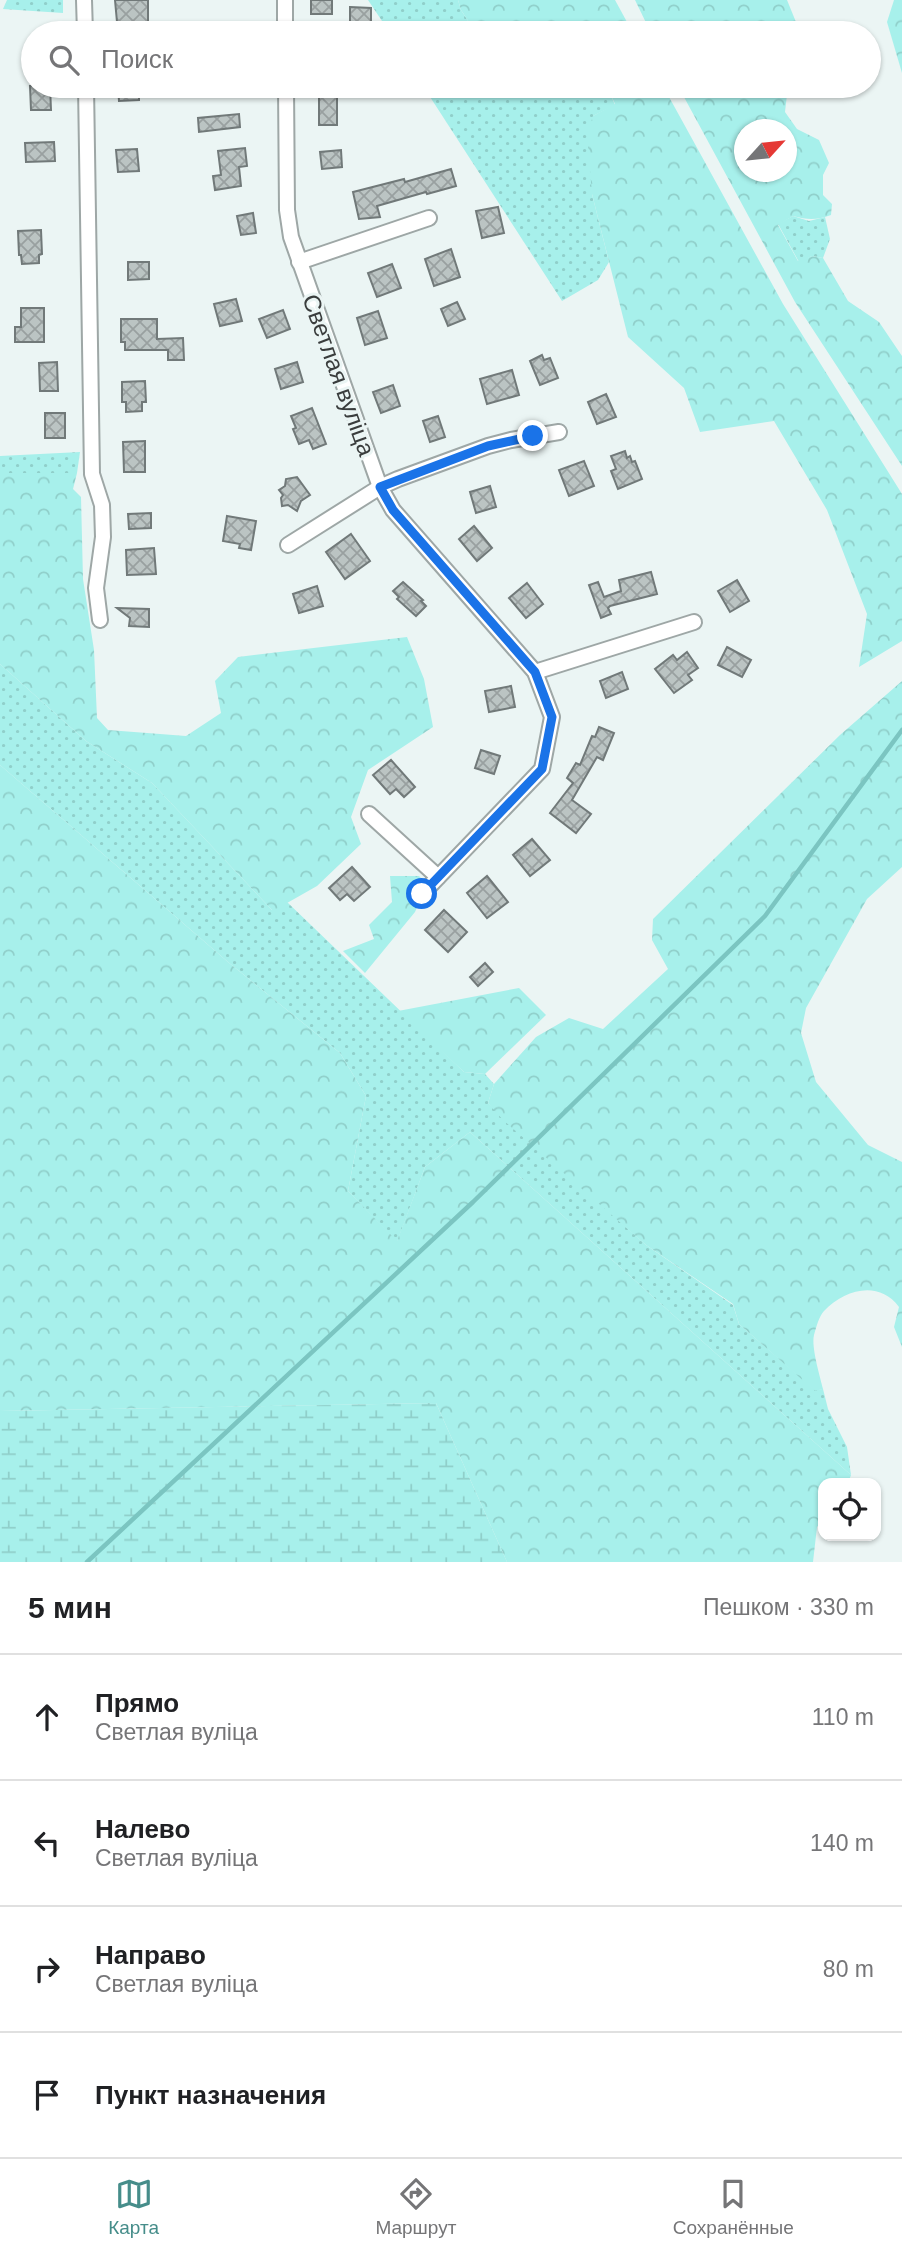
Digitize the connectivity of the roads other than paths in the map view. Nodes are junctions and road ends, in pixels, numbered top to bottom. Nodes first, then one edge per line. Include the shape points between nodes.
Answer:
1 (84, 0) edge
2 (285, 0) edge
3 (85, 21) edge
4 (285, 21) edge
5 (86, 98) edge
6 (286, 98) edge
7 (429, 219) dead end
8 (299, 262) junction
9 (559, 432) dead end
10 (380, 487) junction
11 (288, 545) dead end
12 (100, 620) dead end
13 (694, 622) dead end
14 (535, 672) junction
15 (369, 814) dead end
16 (438, 877) junction
17 (422, 894) dead end

1 - 3 street
2 - 4 street
5 - 12 street via 92,474 102,505 103,537 96,588
6 - 8 street, Светлая вуліца via 287,210
7 - 8 street, Светлая вуліца
8 - 10 street, Светлая вуліца
9 - 10 street, Светлая вуліца via 488,446
10 - 11 street, Светлая вуліца
10 - 14 street, Светлая вуліца via 393,510
13 - 14 street
14 - 16 street, Светлая вуліца via 552,717 542,769
15 - 16 street
16 - 17 street, Светлая вуліца

